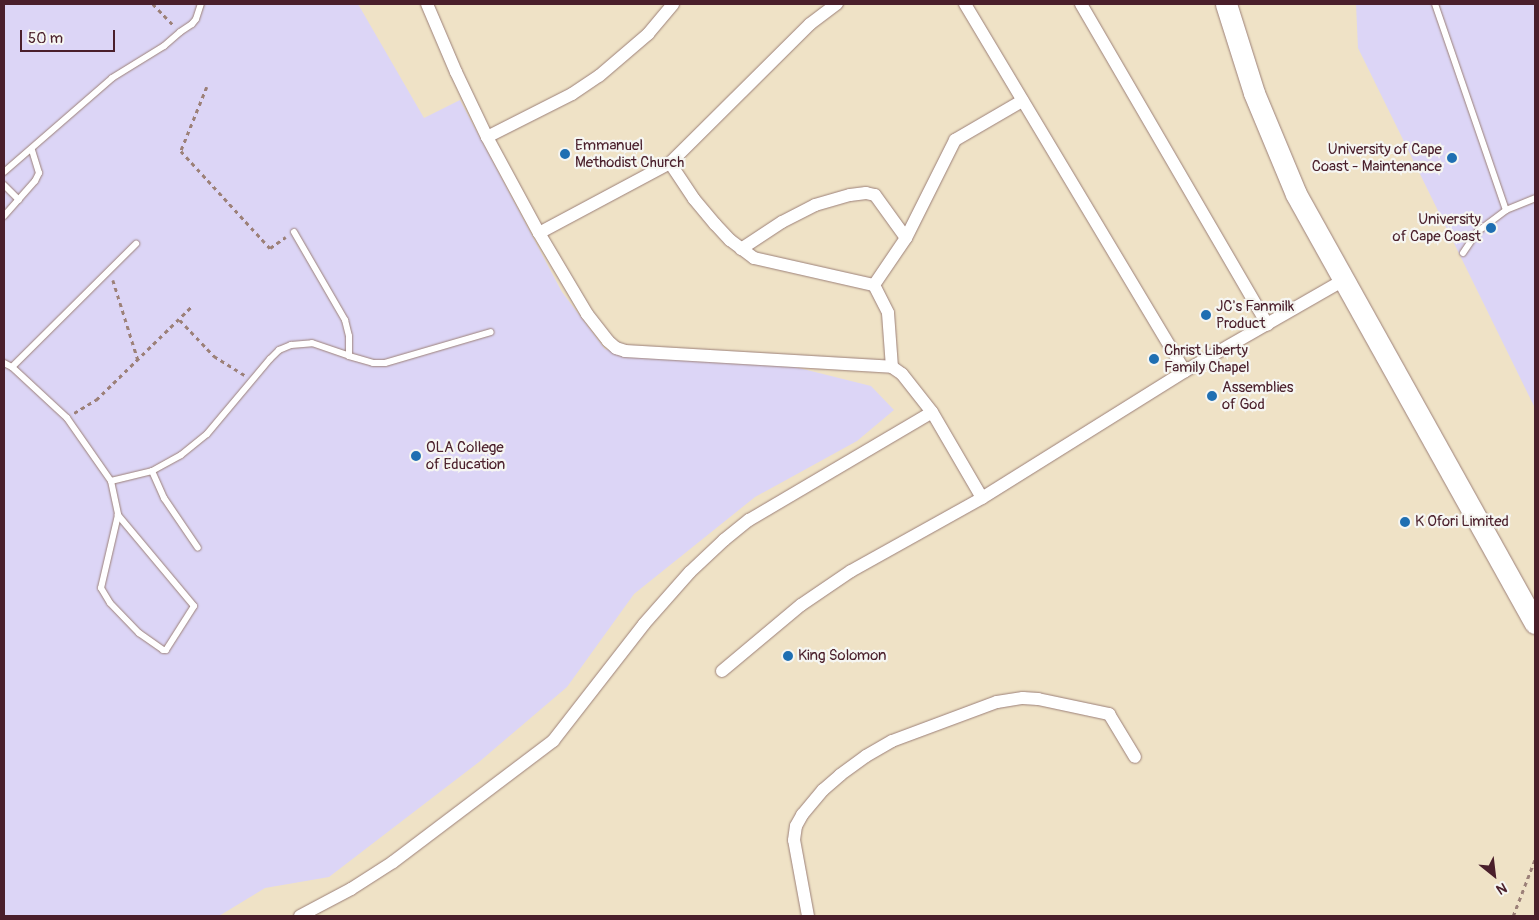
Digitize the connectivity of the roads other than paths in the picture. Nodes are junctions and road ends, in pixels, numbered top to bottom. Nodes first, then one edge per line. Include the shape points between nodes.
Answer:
1 (201, 4) edge
2 (427, 4) edge
3 (673, 4) edge
4 (837, 4) edge
5 (964, 4) edge
6 (1081, 4) edge
7 (1226, 4) edge
8 (1435, 4) edge
9 (1022, 101) junction
10 (487, 137) junction
11 (32, 150) junction
12 (670, 163) junction
13 (4, 172) edge
14 (4, 185) edge
15 (1535, 198) edge
16 (19, 200) junction
17 (1506, 210) junction
18 (4, 216) edge
19 (294, 232) road end
20 (539, 233) junction
21 (906, 238) junction
22 (136, 244) dead end
23 (741, 249) junction
24 (1463, 253) dead end
25 (1344, 280) junction
26 (874, 285) junction
27 (1268, 325) junction
28 (491, 332) dead end
29 (349, 356) junction
30 (4, 364) edge
31 (12, 367) junction
32 (892, 367) junction
33 (1185, 371) junction
34 (932, 412) junction
35 (152, 471) junction
36 (111, 481) junction
37 (982, 498) junction
38 (118, 515) junction
39 (198, 548) dead end
40 (1535, 623) edge
41 (722, 671) dead end
42 (1135, 758) dead end
43 (300, 916) edge
44 (808, 916) edge

1 - 11 lane via 196,19 164,46 112,78
2 - 10 street
3 - 10 street via 648,34 599,76 572,94
4 - 12 street via 794,39
5 - 9 street
6 - 27 street
7 - 25 highway via 1268,131 1296,194
8 - 17 lane
9 - 21 street via 955,140
9 - 33 street
10 - 20 street
11 - 13 lane
11 - 16 lane via 39,173
12 - 20 street
12 - 23 street via 694,199
14 - 16 lane
15 - 17 lane
16 - 18 lane
17 - 24 lane via 1477,232
19 - 29 lane via 345,320
20 - 32 street via 587,314 616,348 720,358
21 - 23 street via 875,195 866,193 815,205
21 - 26 street
22 - 31 lane
23 - 26 street via 759,261
25 - 27 street
25 - 40 highway
26 - 32 street via 888,313
27 - 33 street
28 - 29 lane via 385,363
29 - 35 lane via 312,343 291,344 279,350 207,434 182,455
30 - 31 lane
31 - 36 lane via 67,418
32 - 34 street via 902,374
33 - 37 street
34 - 37 street
34 - 43 street via 756,516 724,540 690,572 644,624 553,741 393,862 351,890
35 - 36 lane
35 - 39 lane via 164,498
36 - 38 lane
37 - 41 street via 851,571 801,604
38 - 38 lane via 101,588 110,603 138,633 166,650 194,606
42 - 44 street via 1109,714 1038,699 997,702 892,741 866,756 823,790 796,826 794,840

